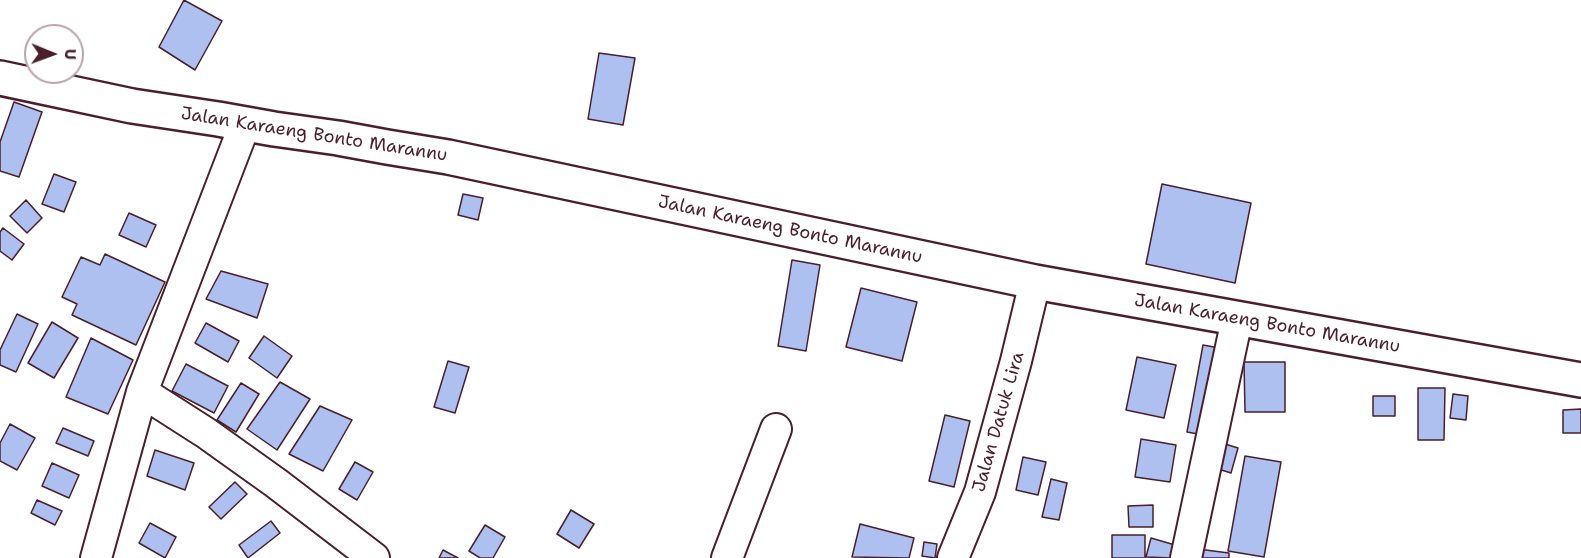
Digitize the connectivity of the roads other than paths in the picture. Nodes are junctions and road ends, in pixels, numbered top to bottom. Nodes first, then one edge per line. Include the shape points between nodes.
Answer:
1 (0, 78) edge
2 (245, 124) junction
3 (1035, 282) junction
4 (1237, 319) junction
5 (1581, 380) edge
6 (142, 392) junction
7 (776, 429) dead end
8 (96, 558) edge
9 (374, 558) edge
10 (727, 558) edge
11 (953, 558) edge
12 (1186, 558) edge

1 - 2 main road, Jalan Karaeng Bonto Marannu via 121,104
2 - 3 main road, Jalan Karaeng Bonto Marannu via 448,157
2 - 6 street
3 - 4 main road, Jalan Karaeng Bonto Marannu
3 - 11 street, Jalan Datuk Lira via 980,492
4 - 5 main road, Jalan Karaeng Bonto Marannu
4 - 12 street
6 - 8 street
6 - 9 street via 206,433
7 - 10 street

